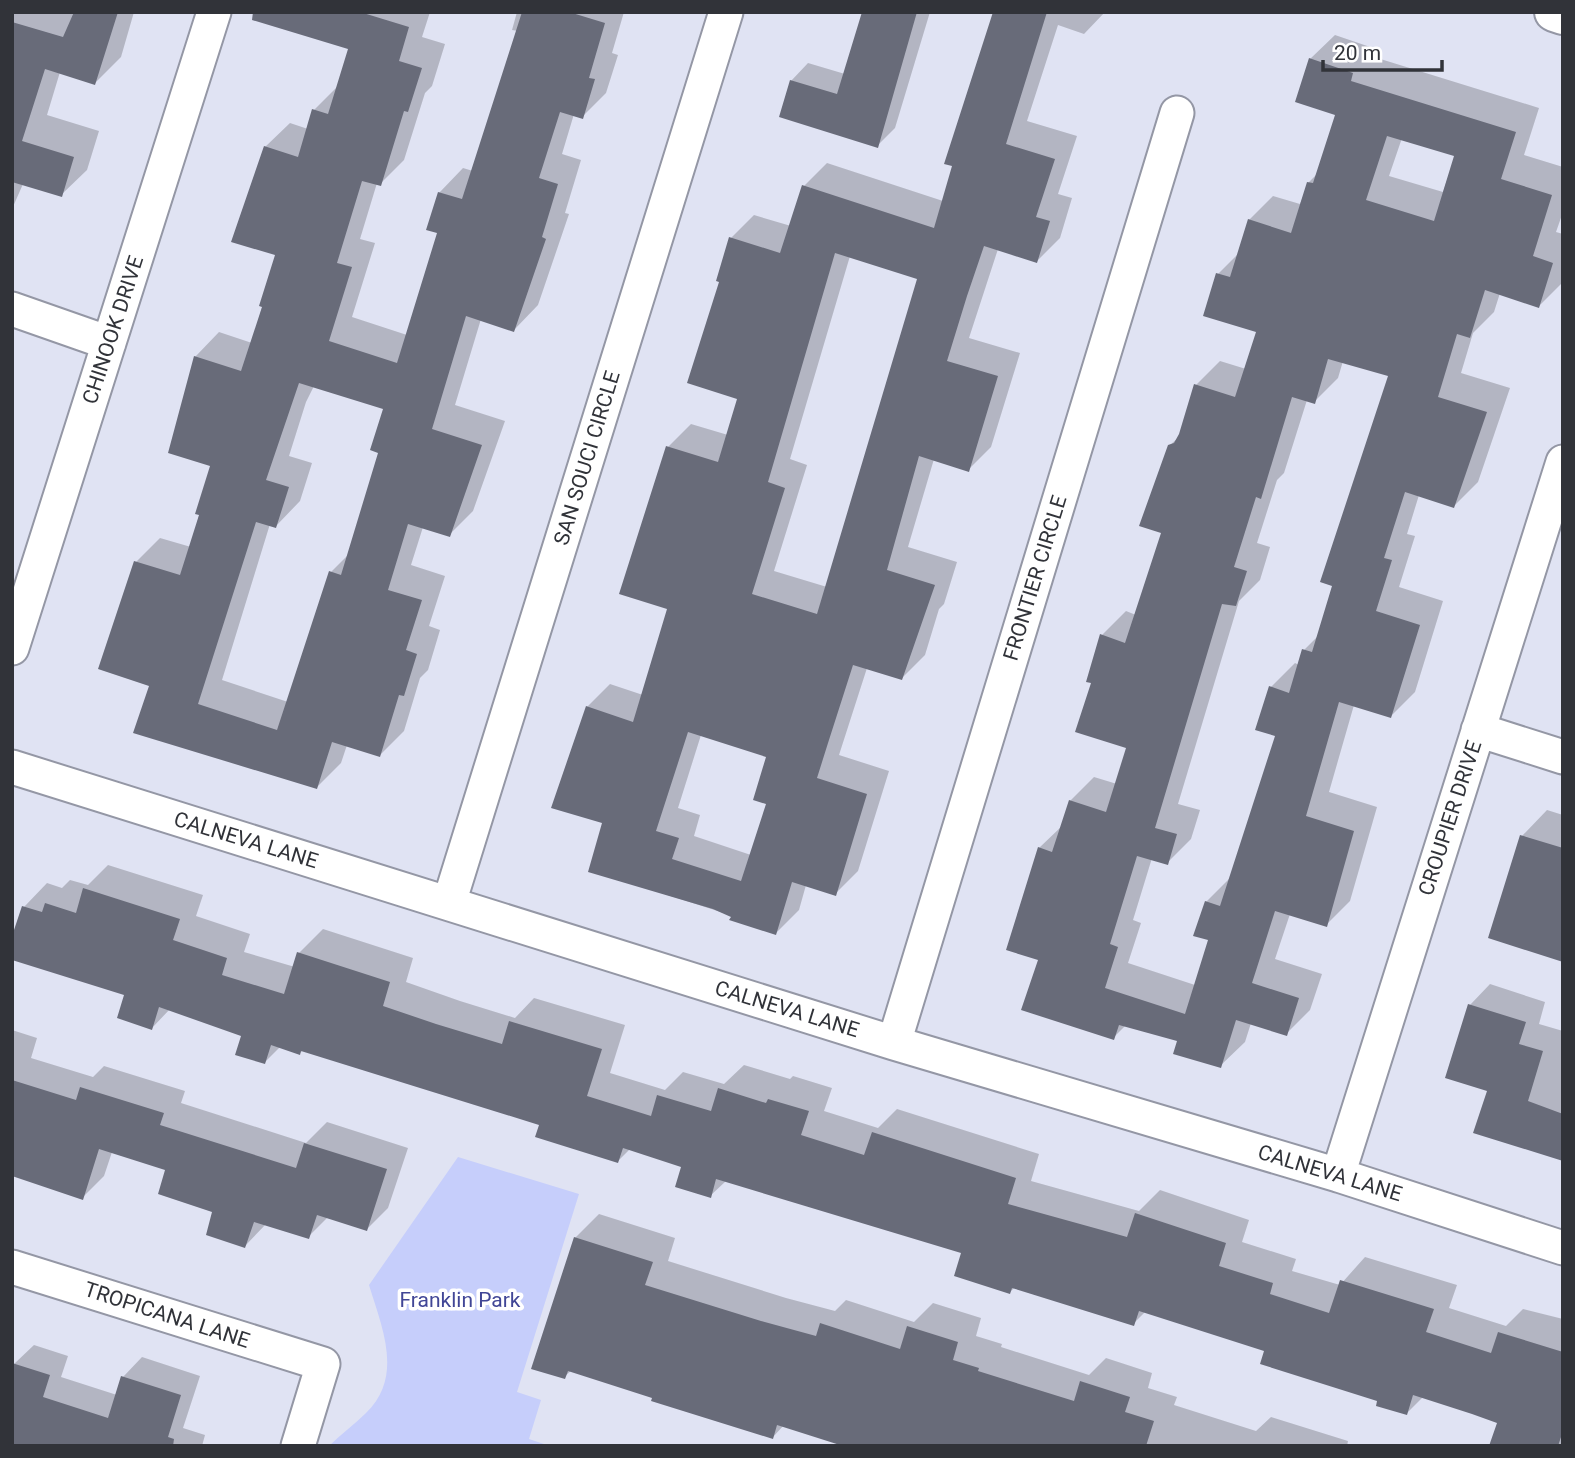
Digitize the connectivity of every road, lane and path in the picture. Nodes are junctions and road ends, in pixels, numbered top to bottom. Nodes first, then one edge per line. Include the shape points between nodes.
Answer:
1 (214, 12) edge
2 (726, 12) edge
3 (1553, 12) edge
4 (1563, 15) edge
5 (1177, 113) dead end
6 (12, 309) edge
7 (109, 343) junction
8 (1563, 462) edge
9 (12, 648) edge
10 (1478, 730) junction
11 (1563, 757) edge
12 (12, 767) edge
13 (449, 903) junction
14 (894, 1042) junction
15 (1338, 1175) junction
16 (1563, 1248) edge
17 (12, 1266) edge
18 (298, 1446) edge

1 - 7 street, CHINOOK DRIVE
2 - 13 street, SAN SOUCI CIRCLE
3 - 4 main road
5 - 14 street, FRONTIER CIRCLE
6 - 7 street
7 - 9 street, CHINOOK DRIVE
8 - 10 street, CROUPIER DRIVE
10 - 11 street
10 - 15 street, CROUPIER DRIVE
12 - 13 street, CALNEVA LANE
13 - 14 street, CALNEVA LANE
14 - 15 street, CALNEVA LANE
15 - 16 street, CALNEVA LANE
17 - 18 street, TROPICANA LANE via 323,1364

